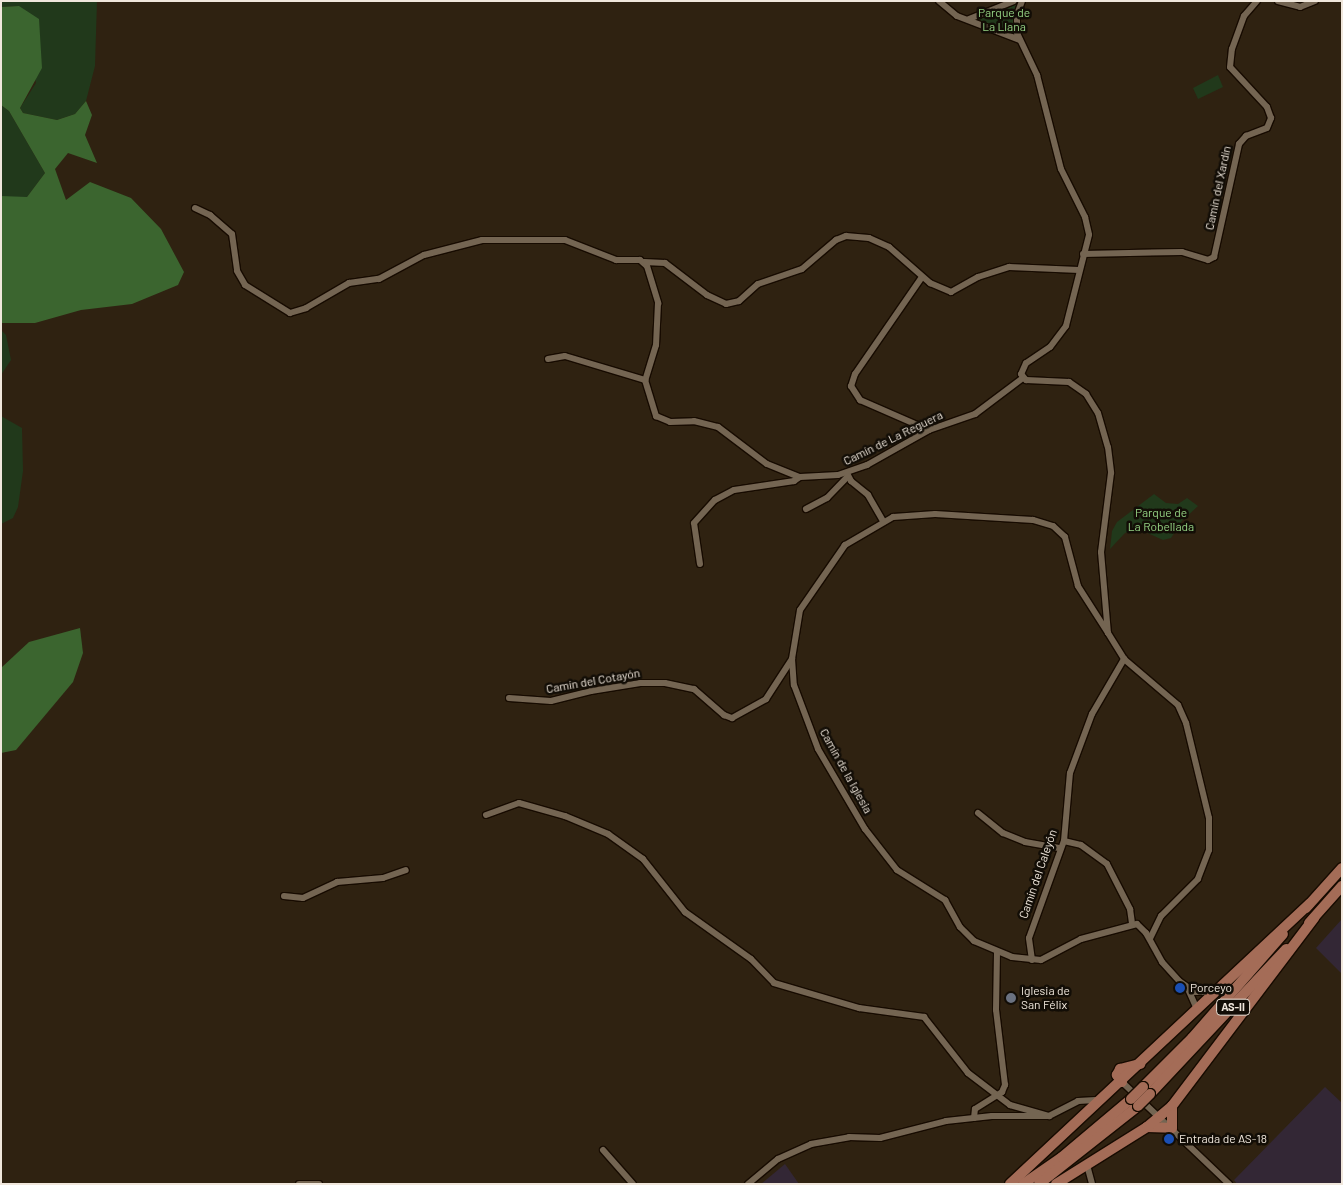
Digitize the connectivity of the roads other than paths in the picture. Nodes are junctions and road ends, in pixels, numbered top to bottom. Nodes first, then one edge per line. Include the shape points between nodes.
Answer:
1 (939, 1) edge
2 (1014, 1) edge
3 (1022, 1) edge
4 (1257, 1) edge
5 (1278, 1) edge
6 (1315, 1) edge
7 (969, 19) junction
8 (1020, 40) junction
9 (195, 208) dead end
10 (1083, 254) junction
11 (644, 262) junction
12 (1079, 270) junction
13 (922, 277) junction
14 (548, 359) dead end
15 (1022, 378) junction
16 (645, 380) junction
17 (929, 430) junction
18 (848, 475) junction
19 (800, 476) junction
20 (806, 509) dead end
21 (883, 521) junction
22 (700, 564) dead end
23 (1108, 633) junction
24 (792, 659) junction
25 (1124, 659) junction
26 (509, 698) dead end
27 (978, 813) dead end
28 (486, 815) dead end
29 (1064, 841) junction
30 (1060, 848) junction
31 (1342, 868) edge
32 (406, 870) dead end
33 (1342, 886) edge
34 (284, 896) dead end
35 (1309, 904) junction
36 (1314, 918) junction
37 (1132, 924) junction
38 (1150, 939) junction
39 (997, 952) junction
40 (1032, 960) junction
41 (1188, 988) junction
42 (1200, 1004) junction
43 (1122, 1082) junction
44 (1146, 1091) junction
45 (997, 1095) junction
46 (1104, 1099) junction
47 (1134, 1102) junction
48 (1172, 1106) junction
49 (1068, 1108) junction
50 (1095, 1108) junction
51 (1158, 1114) junction
52 (1049, 1116) junction
53 (974, 1118) junction
54 (1146, 1127) junction
55 (1172, 1128) junction
56 (604, 1150) dead end
57 (1087, 1165) junction
58 (299, 1184) edge
59 (319, 1184) edge
60 (633, 1184) edge
61 (748, 1184) edge
62 (1010, 1184) edge
63 (1023, 1184) edge
64 (1038, 1184) edge
65 (1056, 1184) edge
66 (1092, 1184) edge
67 (1229, 1184) edge

1 - 7 street via 957,16
2 - 7 street
3 - 8 street via 1016,25
4 - 10 street, Camín del Xardín via 1244,16 1232,49 1230,67 1267,107 1271,118 1267,128 1246,136 1239,144 1214,258 1208,260 1182,252
5 - 6 street via 1300,7
7 - 8 street
8 - 10 street via 1039,82 1061,169 1088,224 1089,235
9 - 11 street via 232,234 237,271 251,290 290,313 349,283 379,279 424,255 482,240 565,240 616,260
10 - 12 street
11 - 13 street via 665,263 718,302 731,304 758,284 802,269 836,240 852,236 869,238 889,247
11 - 16 street via 656,293 659,322
12 - 13 street via 1009,267 978,277 951,292
12 - 15 street via 1066,326 1050,346 1026,363
13 - 17 street via 855,374 851,386 860,400
14 - 16 street via 565,356
15 - 17 street, Camín de La Reguera via 975,414
15 - 23 street via 1059,380 1078,387 1090,400 1104,429 1111,473 1101,552
16 - 19 street, Camín de La Reguera via 656,416 670,422 694,421 718,427 767,464
17 - 18 street, Camín de La Reguera
18 - 19 street, Camín de La Reguera
18 - 20 street via 827,498
18 - 21 street via 868,495
19 - 22 street via 794,481 734,490 715,500 694,523
21 - 23 street, Camín de la Iglesia via 935,514 1033,520 1053,526 1065,537 1078,586
21 - 24 street, Camín de la Iglesia via 845,545 800,610
23 - 25 street, Camín de la Iglesia
24 - 26 street, Camín del Cotayón via 766,699 732,718 694,689 665,683 640,683 551,701
24 - 39 street, Camín de la Iglesia via 794,685 815,741 866,829 897,870 945,900 966,935
25 - 29 street, Camín del Caleyón via 1092,714 1070,772
25 - 38 street via 1172,697 1182,714 1210,828 1209,850 1198,879 1161,916
27 - 30 street via 1003,833 1025,842
28 - 45 street via 519,803 565,816 608,834 643,859 685,912 751,959 767,978 808,994 859,1008 924,1017 968,1073
29 - 30 street, Camín del Caleyón
29 - 37 street via 1081,845 1107,864 1130,909
30 - 40 street, Camín del Caleyón via 1029,938
31 - 35 highway, AS-II
32 - 34 street via 383,878 337,882 303,898
33 - 36 highway, AS-II
35 - 42 highway
35 - 44 highway, AS-II
36 - 44 highway, AS-II
36 - 48 highway
37 - 38 street via 1142,928
37 - 40 street via 1080,939 1046,958
38 - 41 street via 1162,962
39 - 40 street, Camín de la Iglesia
39 - 45 street via 996,1010 1005,1072 1004,1089
41 - 42 street
41 - 42 street
42 - 43 highway via 1141,1064 1120,1069 1117,1075
43 - 46 highway
43 - 51 street
44 - 47 highway, AS-II, bridge
45 - 52 street via 1015,1107
45 - 53 street via 975,1109
46 - 49 street via 1082,1100
46 - 50 highway
47 - 63 highway, AS-II
47 - 64 highway, AS-II
48 - 51 highway
48 - 55 highway
49 - 50 street via 1083,1104
49 - 52 street
50 - 62 highway
51 - 54 highway
51 - 55 street
52 - 53 street
53 - 61 street via 926,1124 880,1138 849,1137 811,1144 778,1159
54 - 55 highway
54 - 57 highway
55 - 67 street
56 - 60 street
57 - 65 highway
57 - 66 street
58 - 59 street

